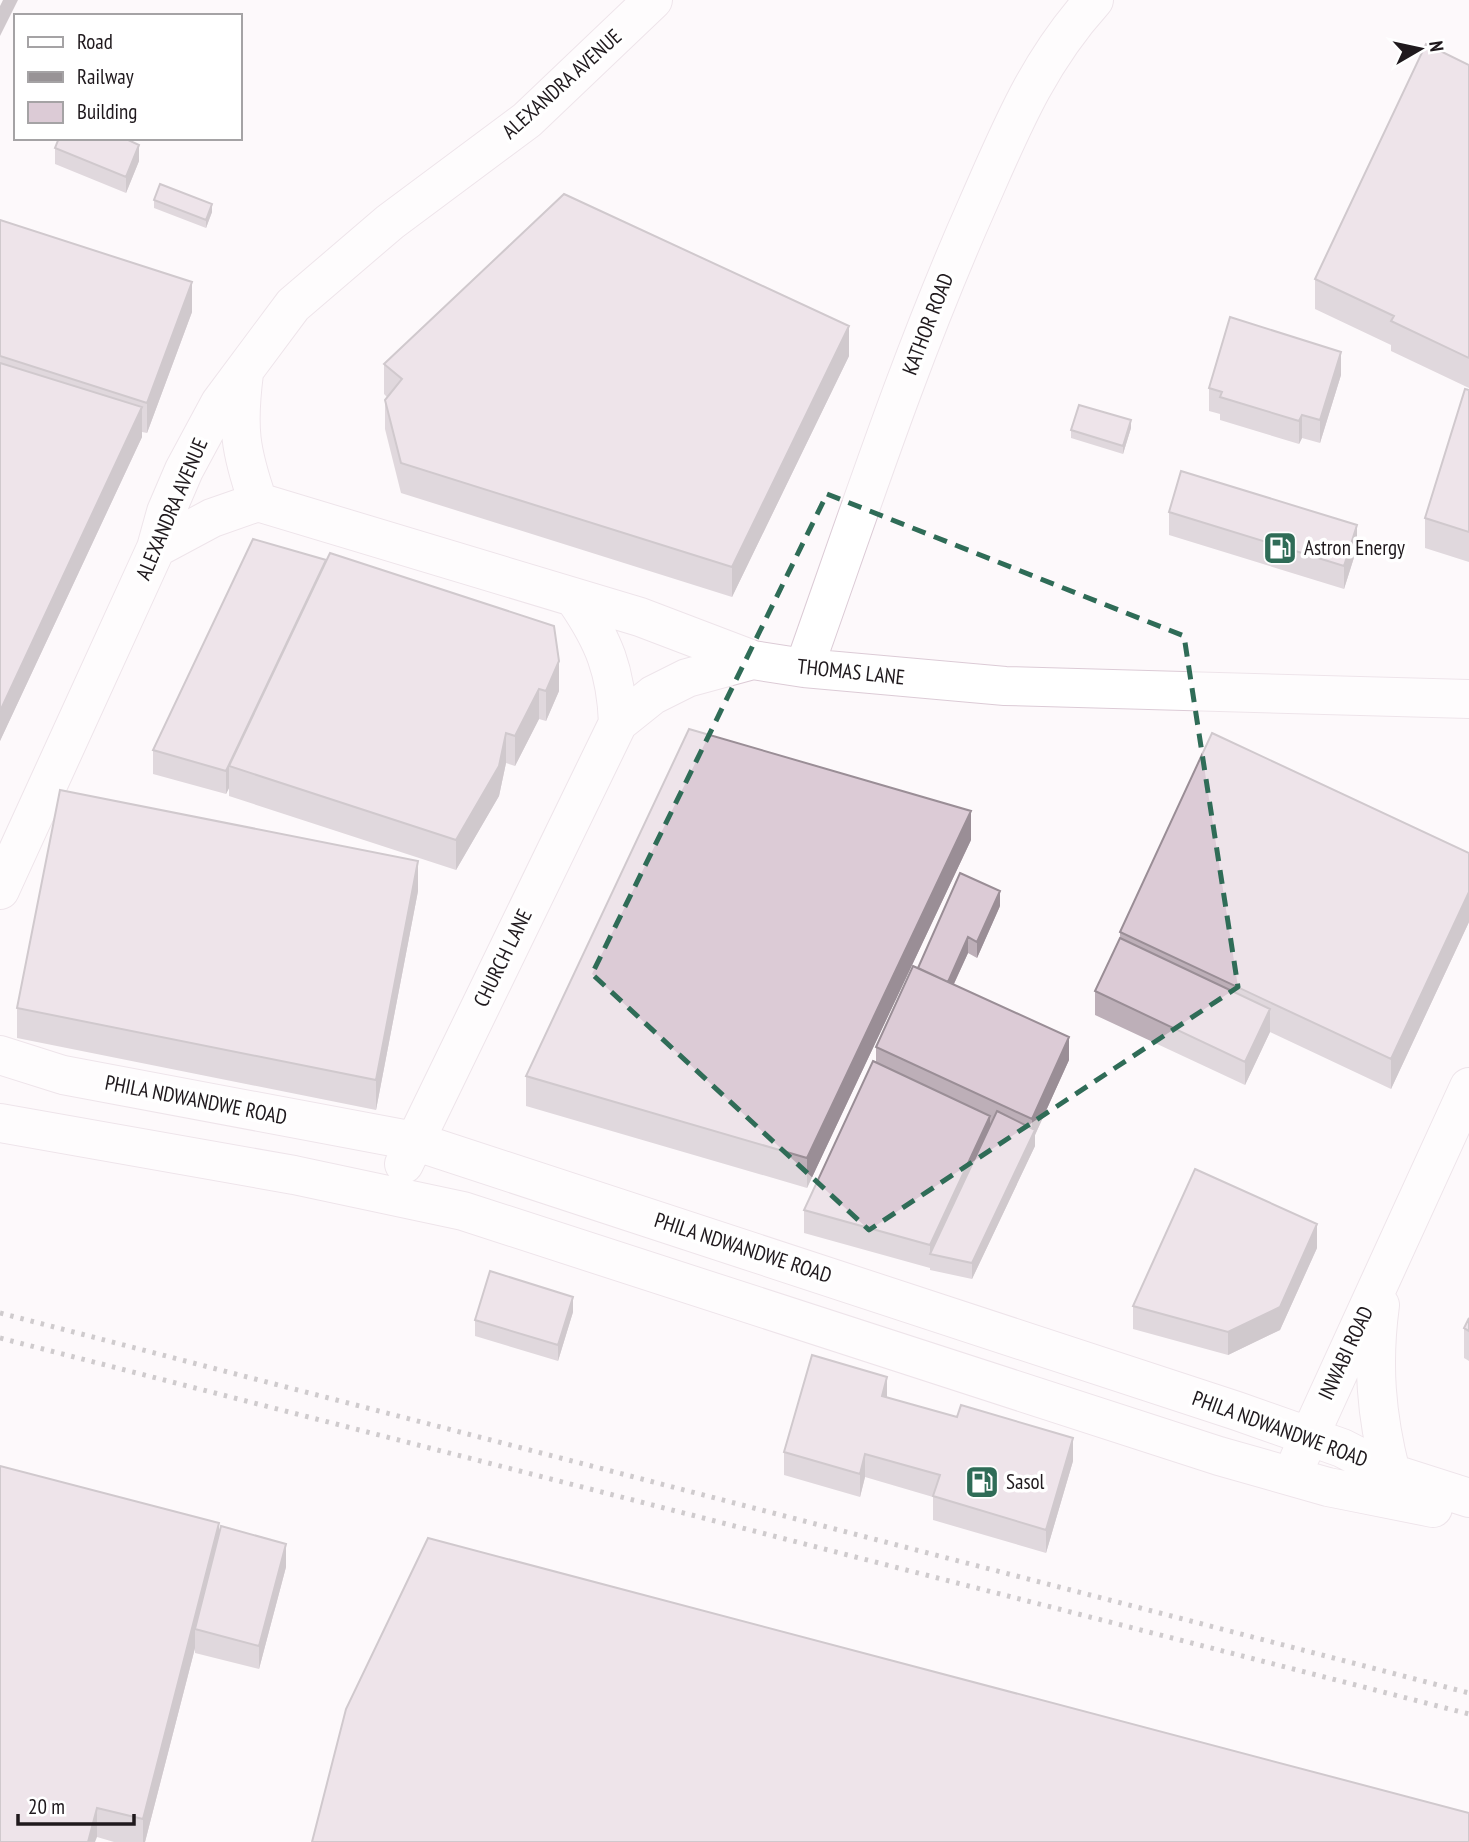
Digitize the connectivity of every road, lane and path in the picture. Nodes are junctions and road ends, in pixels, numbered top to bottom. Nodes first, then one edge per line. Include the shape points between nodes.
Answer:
1 (653, 0) edge
2 (1094, 0) edge
3 (245, 368) junction
4 (258, 502) junction
5 (156, 548) junction
6 (575, 599) junction
7 (753, 660) junction
8 (804, 668) junction
9 (1469, 699) edge
10 (618, 723) junction
11 (0, 890) edge
12 (0, 1055) edge
13 (1469, 1087) edge
14 (0, 1123) edge
15 (414, 1141) junction
16 (391, 1194) junction
17 (1385, 1269) junction
18 (1308, 1436) junction
19 (1391, 1473) junction
20 (1292, 1477) junction
21 (1469, 1498) edge
22 (1469, 1516) edge

1 - 3 street, ALEXANDRA AVENUE via 527,120 390,222 293,305
2 - 8 street, KATHOR ROAD via 1046,60 932,309
3 - 4 street via 240,447
3 - 5 street, ALEXANDRA AVENUE via 184,470
4 - 5 street via 212,518
4 - 6 street, THOMAS LANE
5 - 11 street, ALEXANDRA AVENUE
6 - 7 street, THOMAS LANE via 640,617
6 - 10 street via 599,635 611,667
7 - 8 street, THOMAS LANE
7 - 10 street, CHURCH LANE via 687,678 653,695
8 - 9 street, THOMAS LANE via 1005,686
10 - 15 street, CHURCH LANE
12 - 15 street, PHILA NDWANDWE ROAD via 63,1075
13 - 17 street, INWABI ROAD
14 - 16 street, PHILA NDWANDWE ROAD
15 - 16 street, CHURCH LANE
15 - 18 street, PHILA NDWANDWE ROAD
16 - 20 street, PHILA NDWANDWE ROAD via 463,1211
17 - 18 street, INWABI ROAD
17 - 19 street, INWABI ROAD via 1374,1348 1375,1394
18 - 19 street, PHILA NDWANDWE ROAD
18 - 20 street, INWABI ROAD
19 - 21 street, PHILA NDWANDWE ROAD
20 - 22 street, PHILA NDWANDWE ROAD

